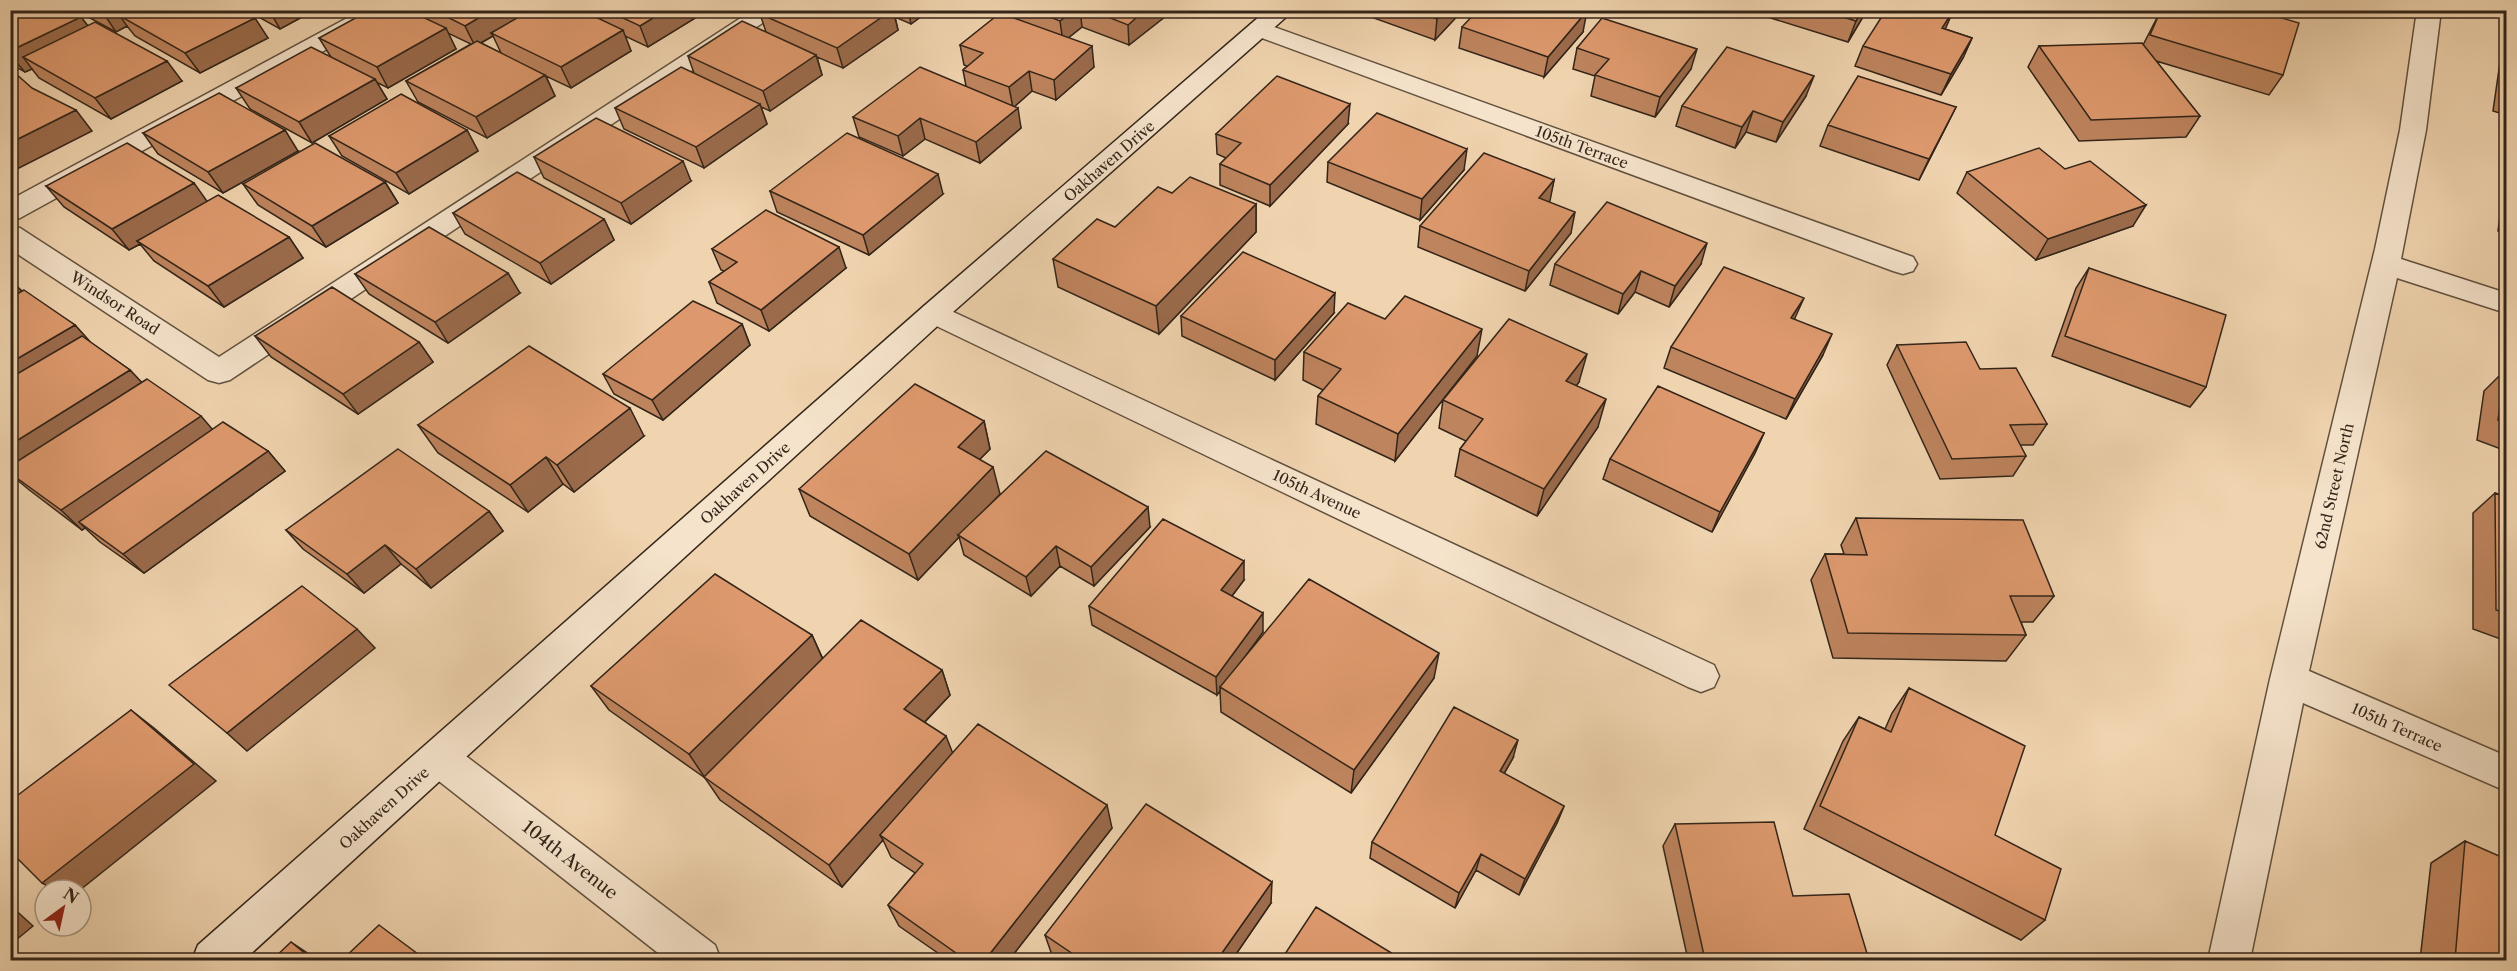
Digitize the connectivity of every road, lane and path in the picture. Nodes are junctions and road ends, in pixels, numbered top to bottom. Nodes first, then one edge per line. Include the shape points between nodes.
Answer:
1 (381, 10) edge
2 (770, 10) edge
3 (2428, 10) edge
4 (1271, 20) edge
5 (10, 212) edge
6 (10, 235) edge
7 (1903, 264) dead end
8 (2386, 264) junction
9 (2506, 303) edge
10 (934, 313) junction
11 (1701, 676) dead end
12 (2288, 679) junction
13 (440, 759) junction
14 (2506, 774) edge
15 (213, 960) edge
16 (700, 960) edge
17 (2229, 960) edge

1 - 5 street
2 - 6 street, Windsor Road via 219,372
3 - 8 street, 62nd Street North via 2414,120
4 - 7 street, 105th Terrace
4 - 10 street, Oakhaven Drive
8 - 9 street
8 - 12 street, 62nd Street North
10 - 11 street, 105th Avenue
10 - 13 street, Oakhaven Drive
12 - 14 street, 105th Terrace
12 - 17 street, 62nd Street North
13 - 15 street, Oakhaven Drive
13 - 16 street, 104th Avenue

